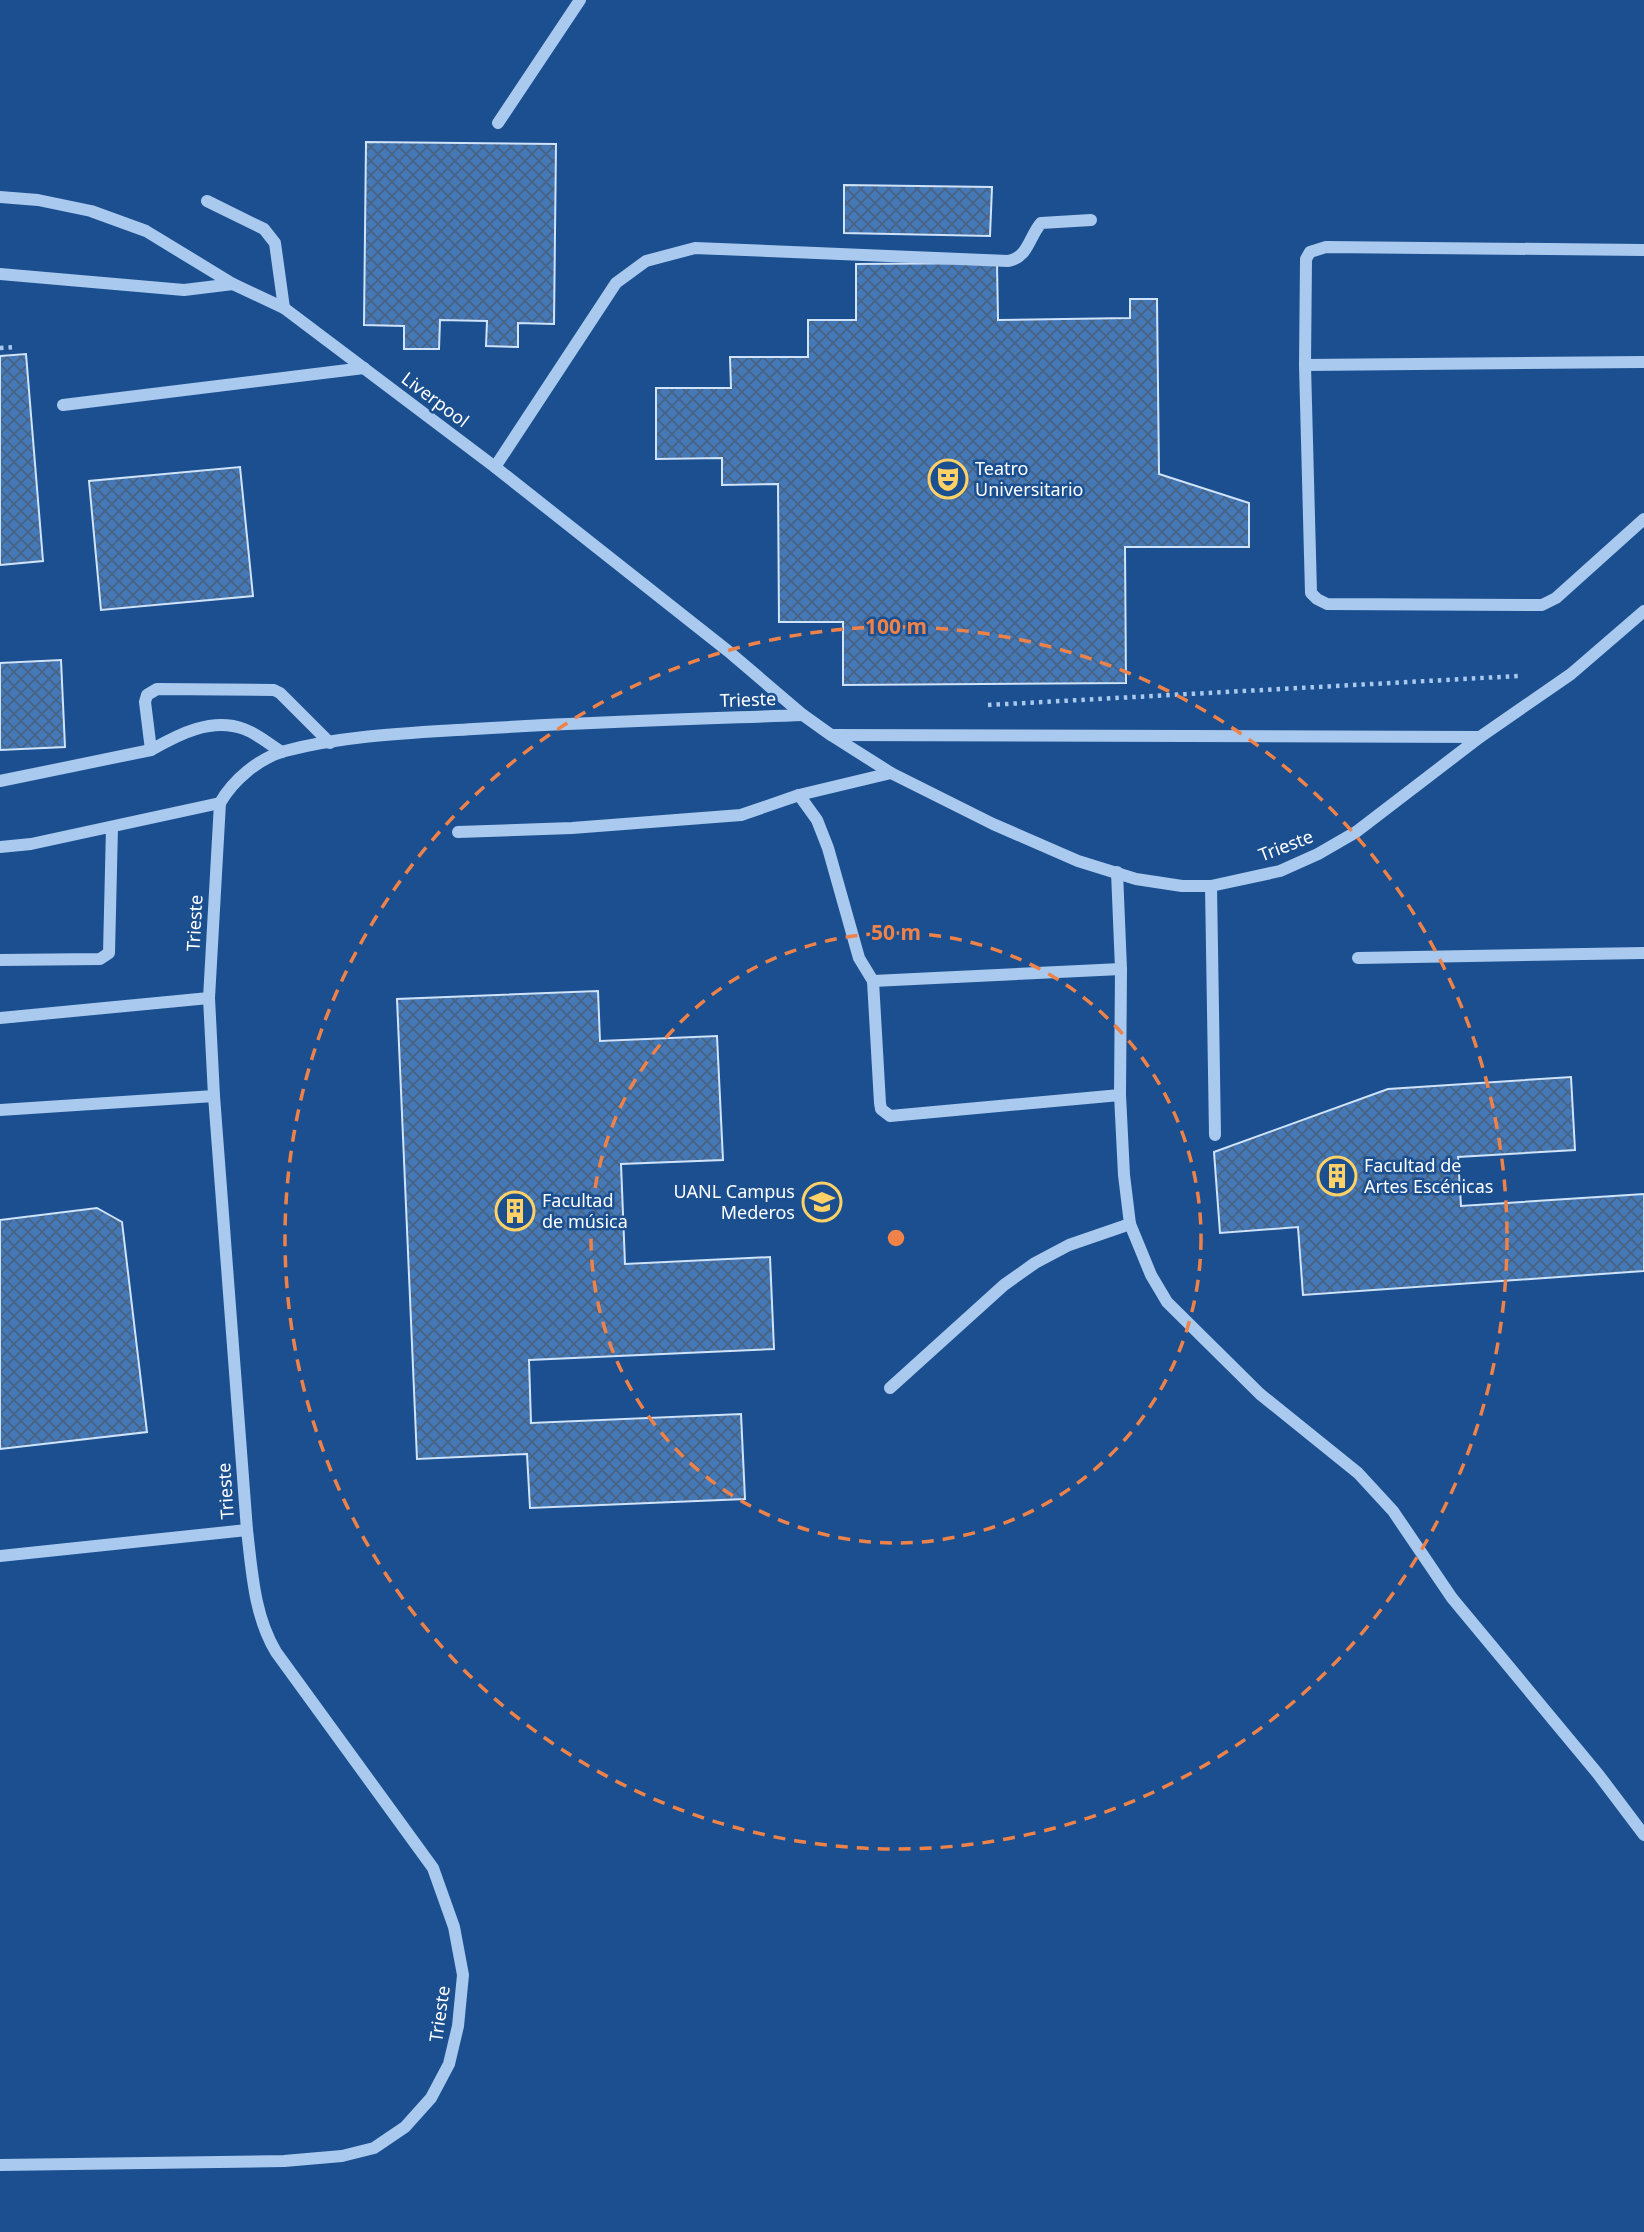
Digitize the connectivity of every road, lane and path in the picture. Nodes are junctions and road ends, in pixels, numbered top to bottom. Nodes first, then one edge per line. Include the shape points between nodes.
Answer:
1 (580, 0) edge
2 (498, 123) dead end
3 (0, 197) edge
4 (207, 201) dead end
5 (1091, 220) dead end
6 (1644, 250) edge
7 (0, 274) edge
8 (233, 284) junction
9 (284, 308) junction
10 (16, 347) dead end
11 (0, 348) edge
12 (1644, 362) edge
13 (1305, 365) junction
14 (363, 368) junction
15 (63, 405) dead end
16 (495, 467) junction
17 (1644, 519) edge
18 (1644, 611) edge
19 (1571, 674) junction
20 (985, 705) dead end
21 (803, 715) junction
22 (831, 735) junction
23 (1480, 737) junction
24 (330, 743) junction
25 (151, 750) junction
26 (282, 752) junction
27 (891, 773) junction
28 (0, 781) edge
29 (799, 795) junction
30 (220, 803) junction
31 (113, 827) junction
32 (458, 832) dead end
33 (0, 847) edge
34 (1116, 872) junction
35 (1211, 886) junction
36 (1644, 953) edge
37 (1358, 958) dead end
38 (0, 960) edge
39 (1121, 969) junction
40 (873, 981) junction
41 (209, 998) junction
42 (0, 1018) edge
43 (1120, 1095) junction
44 (214, 1096) junction
45 (0, 1111) edge
46 (1215, 1135) dead end
47 (1130, 1224) junction
48 (890, 1388) dead end
49 (247, 1530) junction
50 (0, 1556) edge
51 (1644, 1835) edge
52 (0, 2165) edge

1 - 2 street
3 - 8 street, Liverpool via 91,211 146,231
4 - 9 street via 271,236
5 - 16 street via 1041,223 1024,254 1008,261 695,248 646,261 616,283
6 - 13 street via 1317,249 1306,259
7 - 8 street via 184,290
8 - 9 street, Liverpool
9 - 14 street, Liverpool
10 - 11 path
12 - 13 street
13 - 17 street via 1310,584 1317,600 1327,604 1542,605 1556,598
14 - 15 street
14 - 16 street, Liverpool
16 - 21 street, Liverpool
18 - 19 street, Trieste
19 - 20 path
19 - 23 street, Trieste
21 - 22 street, Trieste
21 - 24 street, Trieste via 562,724
22 - 23 street
22 - 27 street, Trieste
23 - 35 street, Trieste via 1356,832 1318,854 1280,871
24 - 25 street via 274,690 157,689 145,702
24 - 26 street, Trieste
25 - 26 street via 179,734 228,724
25 - 28 street
26 - 30 street, Trieste via 242,775
27 - 29 street
27 - 34 street, Trieste via 993,824
29 - 32 street via 741,815
29 - 40 street via 817,820 859,958
30 - 31 street
30 - 41 street, Trieste
31 - 33 street
31 - 38 street via 109,953 100,959
34 - 35 street, Trieste via 1157,883
34 - 39 street
35 - 46 street
36 - 37 street
39 - 40 street
39 - 43 street
40 - 43 street via 880,1103 890,1116
41 - 42 street
41 - 44 street, Trieste
43 - 47 street
44 - 45 street
44 - 49 street, Trieste
47 - 48 street via 1069,1245 1035,1263 1004,1285
47 - 51 street via 1167,1302 1260,1394 1358,1472 1393,1511 1452,1598
49 - 50 street
49 - 52 street, Trieste via 265,1633 433,1868 454,1927 463,1975 449,2064 431,2098 405,2127 374,2148 342,2156

